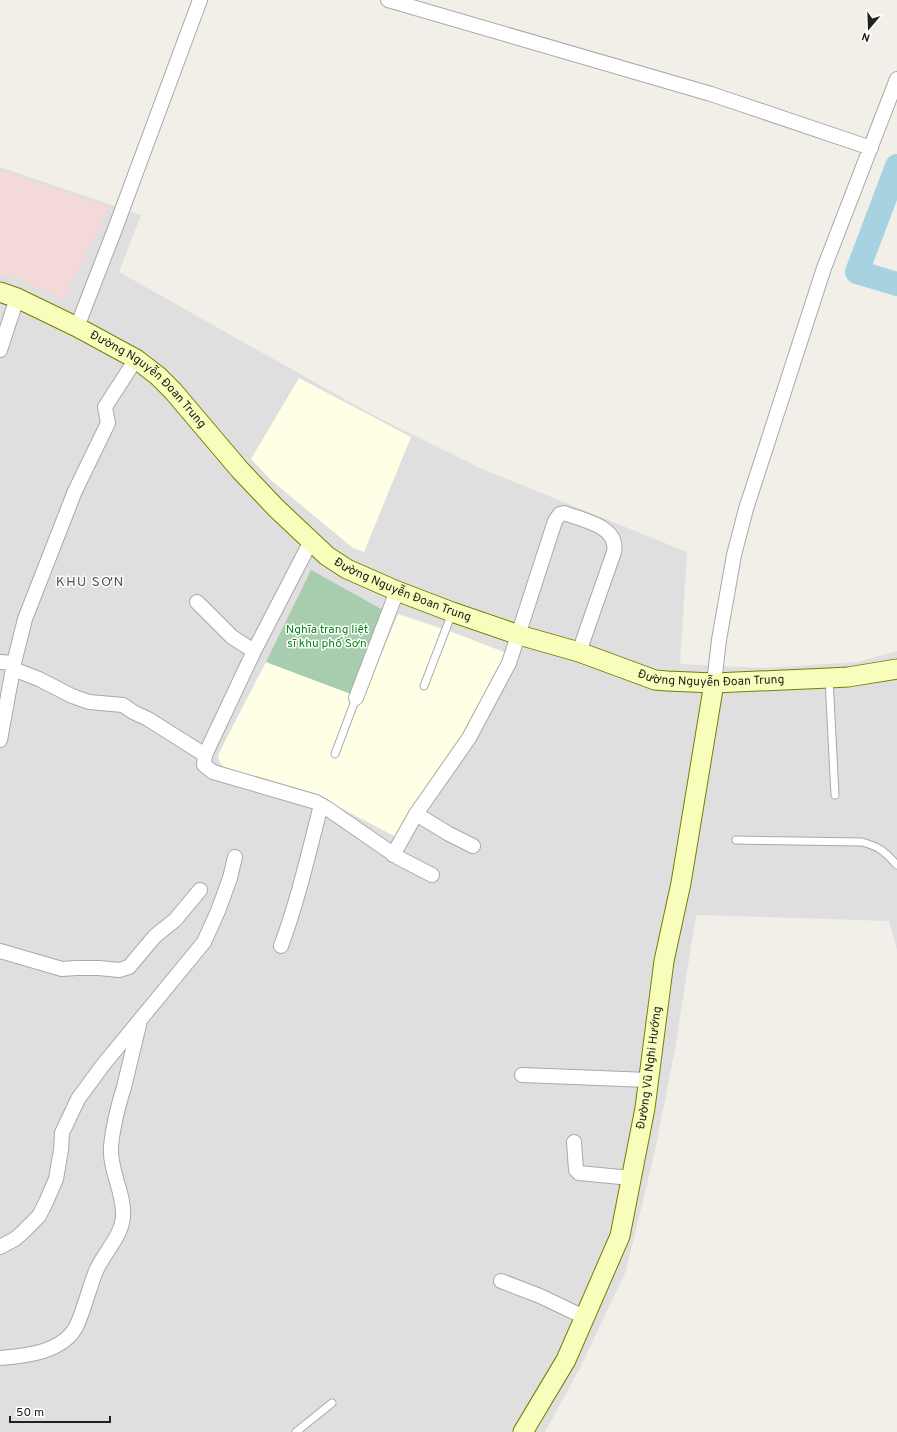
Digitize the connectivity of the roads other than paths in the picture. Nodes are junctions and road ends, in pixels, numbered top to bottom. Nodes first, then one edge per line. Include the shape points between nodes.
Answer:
1 (200, 0) edge
2 (388, 0) edge
3 (897, 79) edge
4 (871, 148) junction
5 (8, 295) edge
6 (77, 327) junction
7 (1, 341) edge
8 (136, 359) junction
9 (311, 541) junction
10 (397, 591) junction
11 (198, 602) dead end
12 (452, 612) junction
13 (519, 635) junction
14 (254, 651) junction
15 (579, 652) junction
16 (0, 662) edge
17 (14, 666) junction
18 (897, 669) edge
19 (829, 678) junction
20 (714, 683) junction
21 (424, 686) dead end
22 (356, 698) joint
23 (0, 740) edge
24 (335, 754) dead end
25 (205, 755) junction
26 (835, 795) dead end
27 (321, 805) junction
28 (416, 814) junction
29 (736, 840) dead end
30 (473, 846) dead end
31 (394, 855) junction
32 (235, 857) dead end
33 (897, 865) edge
34 (432, 875) dead end
35 (200, 890) dead end
36 (281, 946) dead end
37 (0, 951) edge
38 (140, 1021) junction
39 (522, 1075) dead end
40 (649, 1080) junction
41 (574, 1142) dead end
42 (631, 1178) junction
43 (0, 1247) edge
44 (501, 1281) dead end
45 (584, 1317) junction
46 (0, 1358) edge
47 (332, 1403) dead end
48 (296, 1432) edge
49 (523, 1432) edge

1 - 6 street
2 - 4 street via 710,94
3 - 4 street
4 - 20 street via 824,268 746,509 734,554
5 - 6 street, Đường Nguyễn Đoan Trung
5 - 7 street
6 - 8 street, Đường Nguyễn Đoan Trung
8 - 9 street, Đường Nguyễn Đoan Trung via 173,391 252,484
8 - 17 street via 105,407 108,423 70,506 25,619
9 - 10 street, Đường Nguyễn Đoan Trung via 327,556 347,569
9 - 14 street
10 - 12 street, Đường Nguyễn Đoan Trung
10 - 22 street
11 - 14 street via 232,637
12 - 13 street, Đường Nguyễn Đoan Trung
12 - 21 lane
13 - 15 street, Đường Nguyễn Đoan Trung
13 - 15 street via 555,521 564,513 595,524 613,538 615,543
13 - 28 street via 509,663 469,738
14 - 25 street
15 - 20 street, Đường Nguyễn Đoan Trung via 655,680
16 - 17 street
17 - 23 street
17 - 25 street via 72,696 89,702 123,705
18 - 19 street, Đường Nguyễn Đoan Trung
19 - 20 street, Đường Nguyễn Đoan Trung
19 - 26 lane
20 - 40 street, Đường Vũ Nghi Hướng via 681,883 664,961
22 - 24 lane
25 - 27 street via 204,765 213,772
27 - 31 street
27 - 36 street via 302,882
28 - 30 street
28 - 31 street
29 - 33 lane via 862,842 884,851
31 - 34 street
32 - 38 street via 218,911 204,942
35 - 37 street via 129,967 119,970 62,969
38 - 43 street via 78,1099 62,1133 56,1179 39,1216 15,1239
38 - 46 street via 118,1107 111,1147 112,1167 122,1202 123,1217 119,1234 97,1270 70,1336 57,1346 38,1353
39 - 40 street
40 - 42 street, Đường Vũ Nghi Hướng
41 - 42 street via 576,1170 579,1173
42 - 45 street, Đường Vũ Nghi Hướng via 620,1236
44 - 45 street
45 - 49 street, Đường Vũ Nghi Hướng via 566,1360
47 - 48 lane

